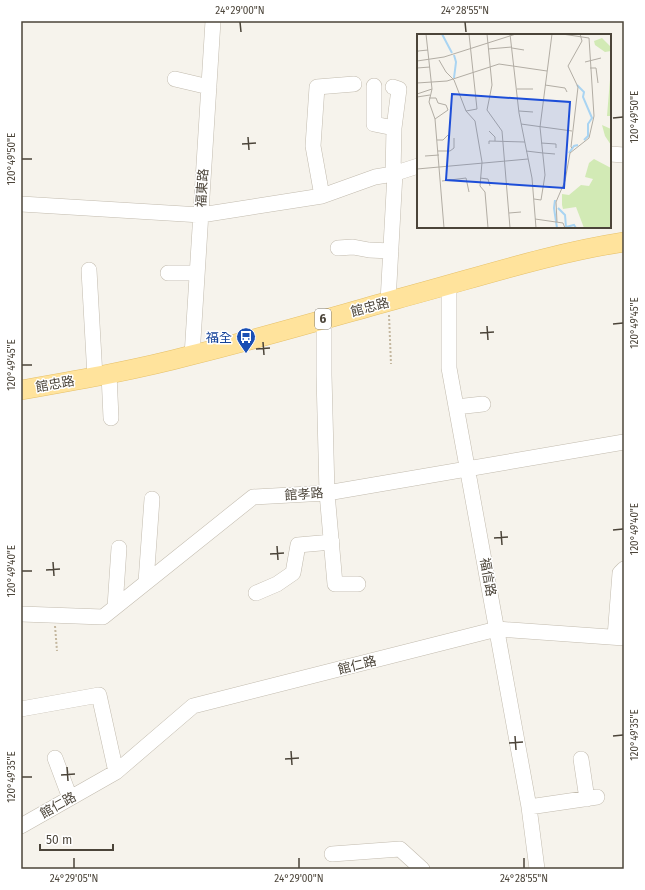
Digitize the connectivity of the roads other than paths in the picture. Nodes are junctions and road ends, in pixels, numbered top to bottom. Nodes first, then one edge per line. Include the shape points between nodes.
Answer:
1 (214, 21) edge
2 (175, 79) dead end
3 (354, 84) dead end
4 (374, 86) dead end
5 (209, 87) junction
6 (393, 87) dead end
7 (394, 128) junction
8 (611, 154) edge
9 (624, 155) edge
10 (417, 166) edge
11 (394, 174) junction
12 (322, 196) junction
13 (21, 204) edge
14 (201, 215) junction
15 (624, 242) edge
16 (338, 248) dead end
17 (391, 251) junction
18 (89, 270) dead end
19 (197, 272) junction
20 (168, 273) dead end
21 (449, 285) junction
22 (388, 302) junction
23 (324, 319) junction
24 (192, 356) junction
25 (102, 375) junction
26 (21, 390) edge
27 (483, 404) dead end
28 (456, 407) junction
29 (111, 418) dead end
30 (624, 442) edge
31 (468, 469) junction
32 (327, 492) junction
33 (152, 499) dead end
34 (332, 542) junction
35 (119, 548) dead end
36 (624, 569) edge
37 (146, 582) junction
38 (358, 584) dead end
39 (256, 593) dead end
40 (115, 607) junction
41 (21, 614) edge
42 (497, 629) junction
43 (620, 637) edge
44 (21, 709) edge
45 (56, 758) dead end
46 (581, 759) dead end
47 (116, 772) junction
48 (70, 798) junction
49 (529, 807) junction
50 (21, 826) edge
51 (332, 854) dead end
52 (422, 869) edge
53 (537, 869) edge

1 - 5 street, 福東路
2 - 5 street
3 - 12 street via 317,87 314,146
4 - 7 street via 374,124
5 - 14 street, 福東路
6 - 7 street via 399,89
7 - 11 street
8 - 9 street
10 - 11 street
11 - 12 street
11 - 17 street
12 - 14 street
13 - 14 street
14 - 19 street, 福東路
15 - 21 main road, 館忠路 / 6 via 528,262
16 - 17 street
17 - 22 street
18 - 25 street
19 - 20 street
19 - 24 street, 福東路
21 - 22 main road, 館忠路 / 6
21 - 28 street, 福信路 via 449,368
22 - 23 main road, 館忠路 / 6
23 - 24 main road, 館忠路 / 6
23 - 32 street
24 - 25 main road, 館忠路 / 6
25 - 26 main road, 館忠路 / 6
25 - 29 street
27 - 28 street
28 - 31 street, 福信路
30 - 31 street, 館孝路
31 - 32 street, 館孝路
31 - 42 street, 福信路
32 - 34 street
32 - 37 street, 館孝路 via 253,497
33 - 37 street
34 - 38 street via 335,584
34 - 39 street via 298,545 293,573 277,584
35 - 40 street
36 - 43 street via 620,573
37 - 40 street, 館孝路
40 - 41 street, 館孝路 via 103,617
42 - 43 street, 館仁路
42 - 47 street, 館仁路 via 193,706
42 - 49 street, 福信路
44 - 47 street via 99,695
45 - 48 street
46 - 49 street via 592,798
47 - 48 street, 館仁路
48 - 50 street, 館仁路
49 - 53 street, 福信路
51 - 52 street via 400,849

